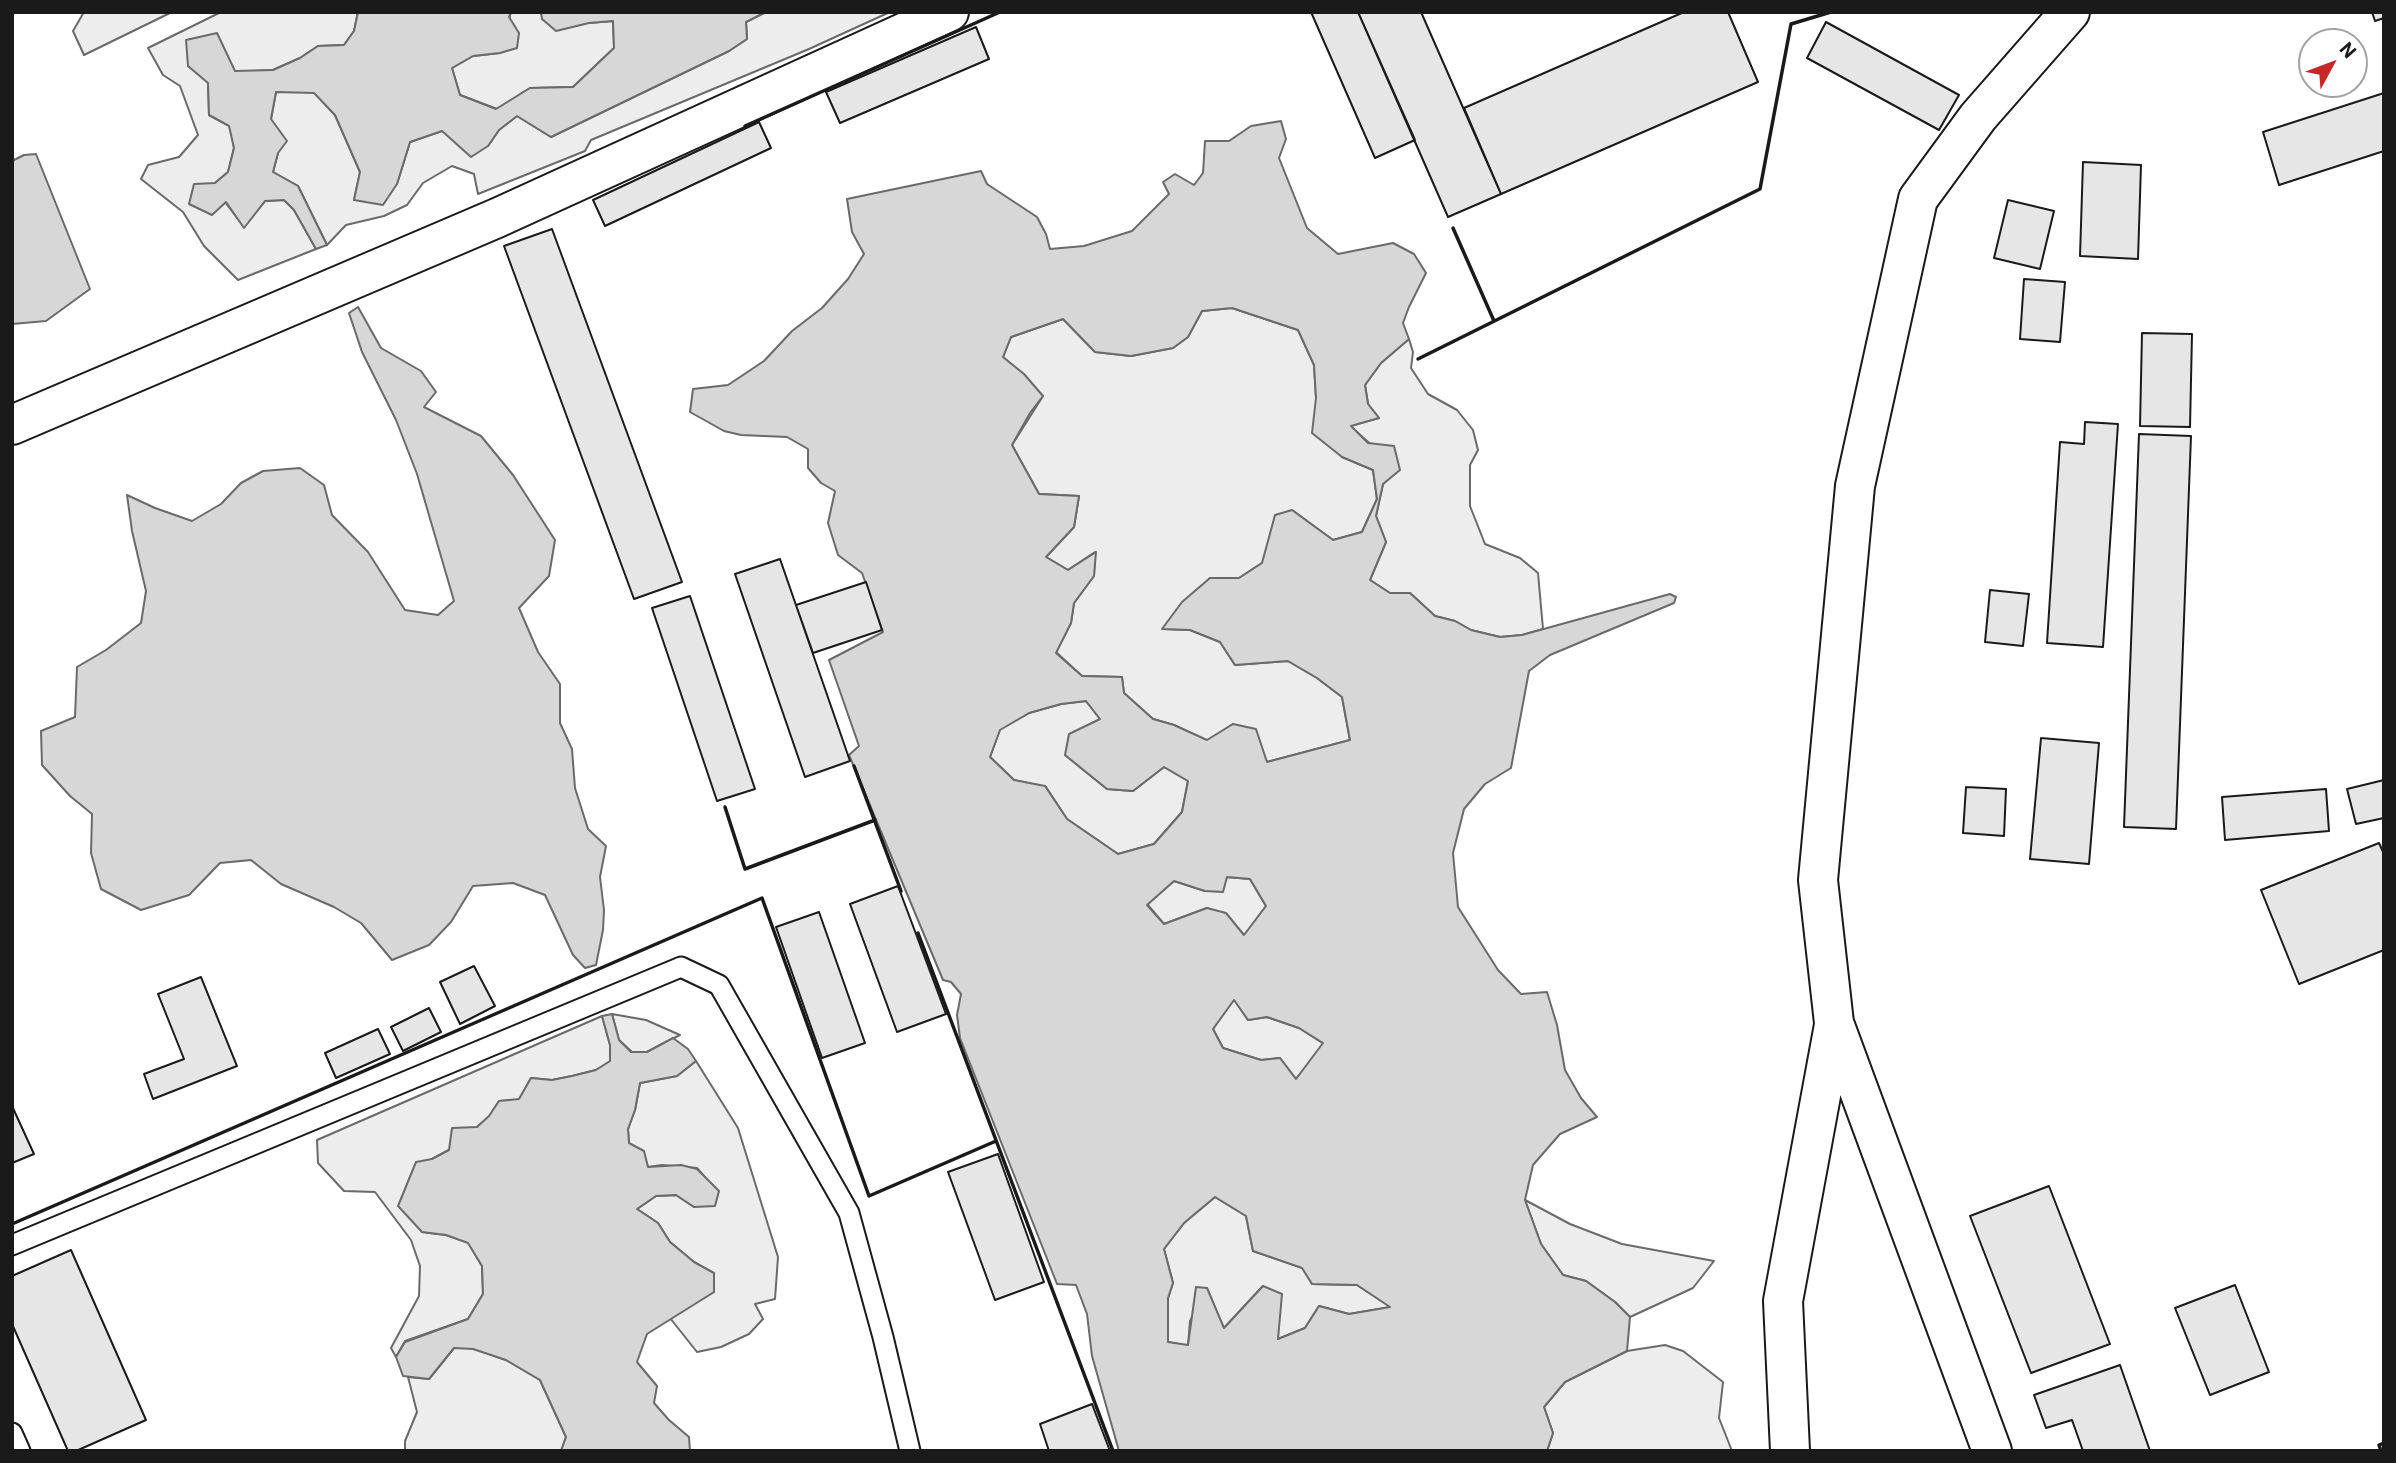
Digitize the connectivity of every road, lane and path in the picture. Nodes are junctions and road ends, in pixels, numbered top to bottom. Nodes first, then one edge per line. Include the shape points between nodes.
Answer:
1 (949, 12) edge
2 (2070, 12) edge
3 (12, 425) edge
4 (1835, 1023) junction
5 (12, 1245) edge
6 (12, 1433) edge
7 (20, 1451) edge
8 (911, 1451) edge
9 (1790, 1451) edge
10 (1992, 1451) edge

1 - 3 street via 497,218
2 - 4 street via 1978,117 1918,199 1854,486 1818,880
4 - 9 street via 1783,1301
4 - 10 street
5 - 8 lane via 681,967 719,985 849,1213
6 - 7 lane

